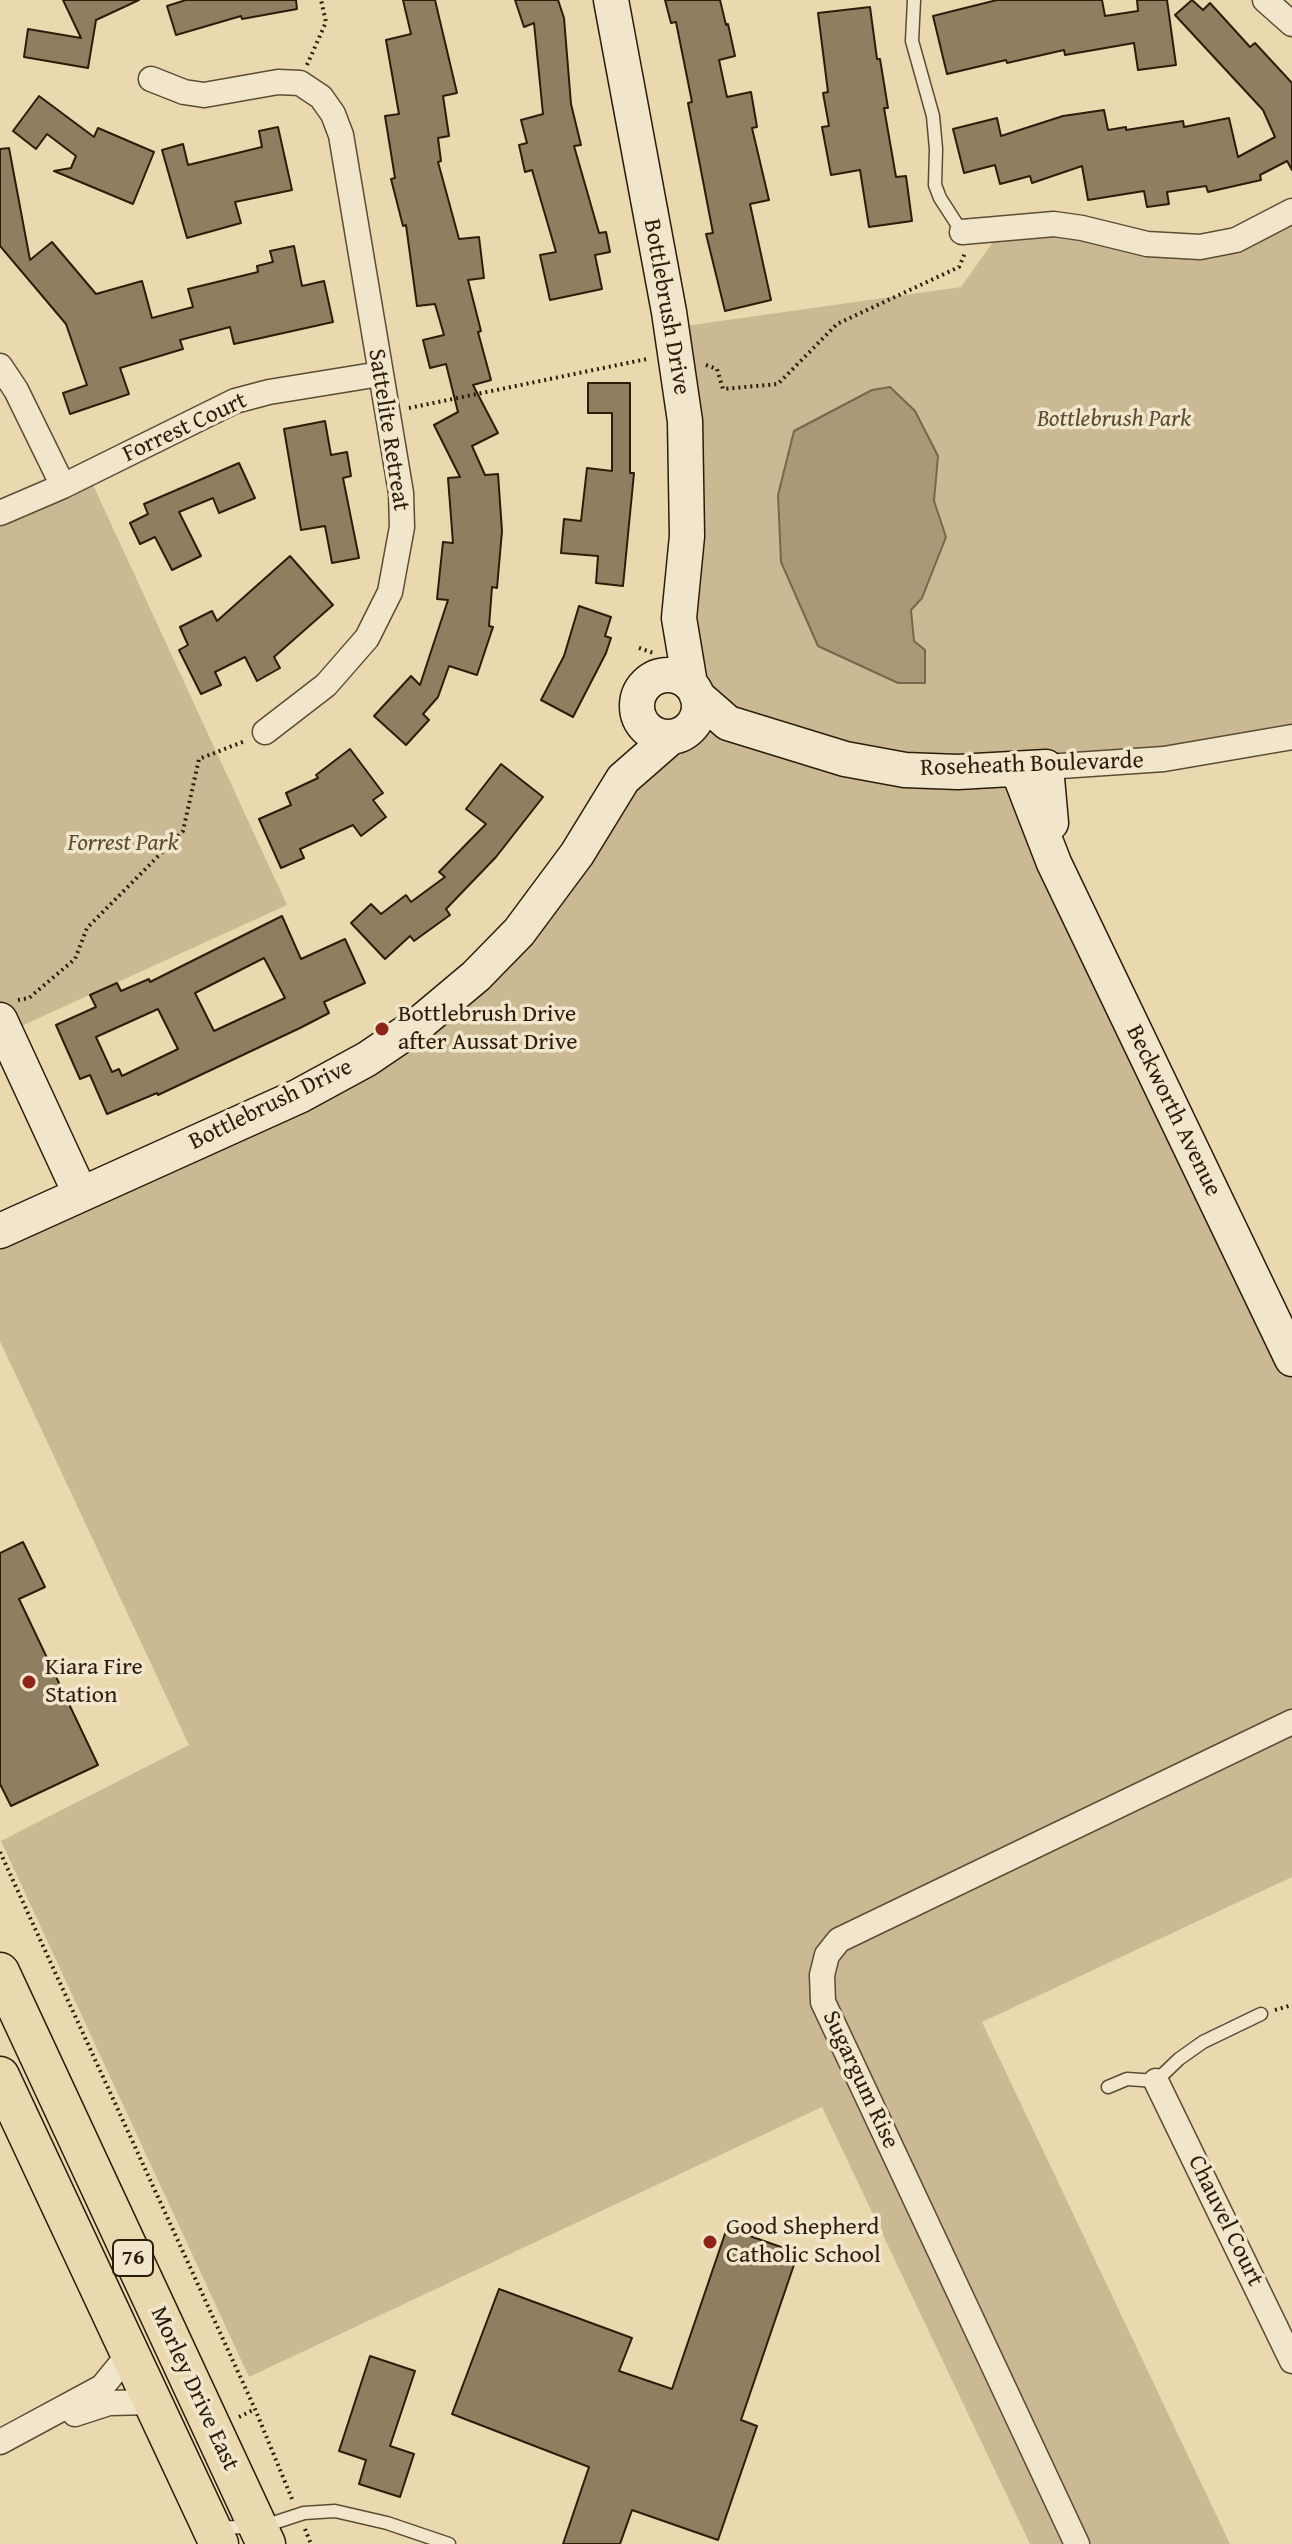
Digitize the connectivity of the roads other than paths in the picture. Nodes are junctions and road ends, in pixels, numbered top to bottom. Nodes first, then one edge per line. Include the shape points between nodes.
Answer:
1 (611, 0) edge
2 (914, 0) edge
3 (1265, 0) edge
4 (1292, 24) edge
5 (151, 79) dead end
6 (1292, 211) edge
7 (968, 231) joint
8 (0, 366) edge
9 (380, 374) junction
10 (63, 486) junction
11 (0, 513) edge
12 (679, 618) junction
13 (654, 679) junction
14 (687, 711) junction
15 (638, 712) junction
16 (265, 732) road end
17 (1292, 737) edge
18 (1032, 769) junction
19 (623, 779) junction
20 (7, 1010) edge
21 (80, 1193) junction
22 (0, 1231) edge
23 (1292, 1359) edge
24 (1292, 1722) edge
25 (0, 1972) edge
26 (1261, 2014) dead end
27 (0, 2076) edge
28 (1156, 2081) junction
29 (1108, 2087) dead end
30 (129, 2354) junction
31 (1292, 2361) edge
32 (152, 2402) junction
33 (27, 2430) junction
34 (0, 2442) edge
35 (213, 2530) edge
36 (262, 2536) edge
37 (449, 2544) edge
38 (1077, 2544) edge

1 - 12 street, Bottlebrush Drive via 675,353 687,453 687,536
2 - 7 lane via 912,41 933,116 935,185
3 - 4 street
5 - 9 street, Sattelite Retreat via 204,95 300,83 321,97 341,135
6 - 7 street via 1236,240 1200,247 1147,244 1054,224
8 - 10 street
9 - 10 street, Forrest Court via 235,401
9 - 16 street, Sattelite Retreat via 401,493 402,527 390,592 346,666
10 - 11 street, Forrest Court
12 - 13 street, Bottlebrush Drive
12 - 14 street, Bottlebrush Drive
13 - 14 street via 669,675
13 - 15 street, Bottlebrush Drive via 640,694
14 - 15 street, Roseheath Boulevarde via 650,730
14 - 18 street, Roseheath Boulevarde via 845,759 905,770
14 - 19 street, Bottlebrush Drive
15 - 19 street, Bottlebrush Drive
17 - 18 street, Roseheath Boulevarde via 1164,759
18 - 23 street, Beckworth Avenue via 1054,863
19 - 21 street, Bottlebrush Drive via 577,854 519,932 420,1023 299,1096
20 - 21 street
21 - 22 street, Bottlebrush Drive
24 - 38 street, Sugargum Rise via 839,1940 827,1955 823,2002
25 - 36 main road, Morley Drive East / 76
26 - 28 lane via 1203,2042
27 - 30 main road, Morley Drive East / 76
28 - 29 lane via 1127,2079
28 - 31 street, Chauvel Court
30 - 32 main road, Morley Drive East / 76
30 - 33 street via 102,2387
32 - 33 street via 109,2403
32 - 35 main road, Morley Drive East / 76
33 - 34 street
35 - 36 lane via 227,2527
36 - 37 lane via 299,2515 335,2511

